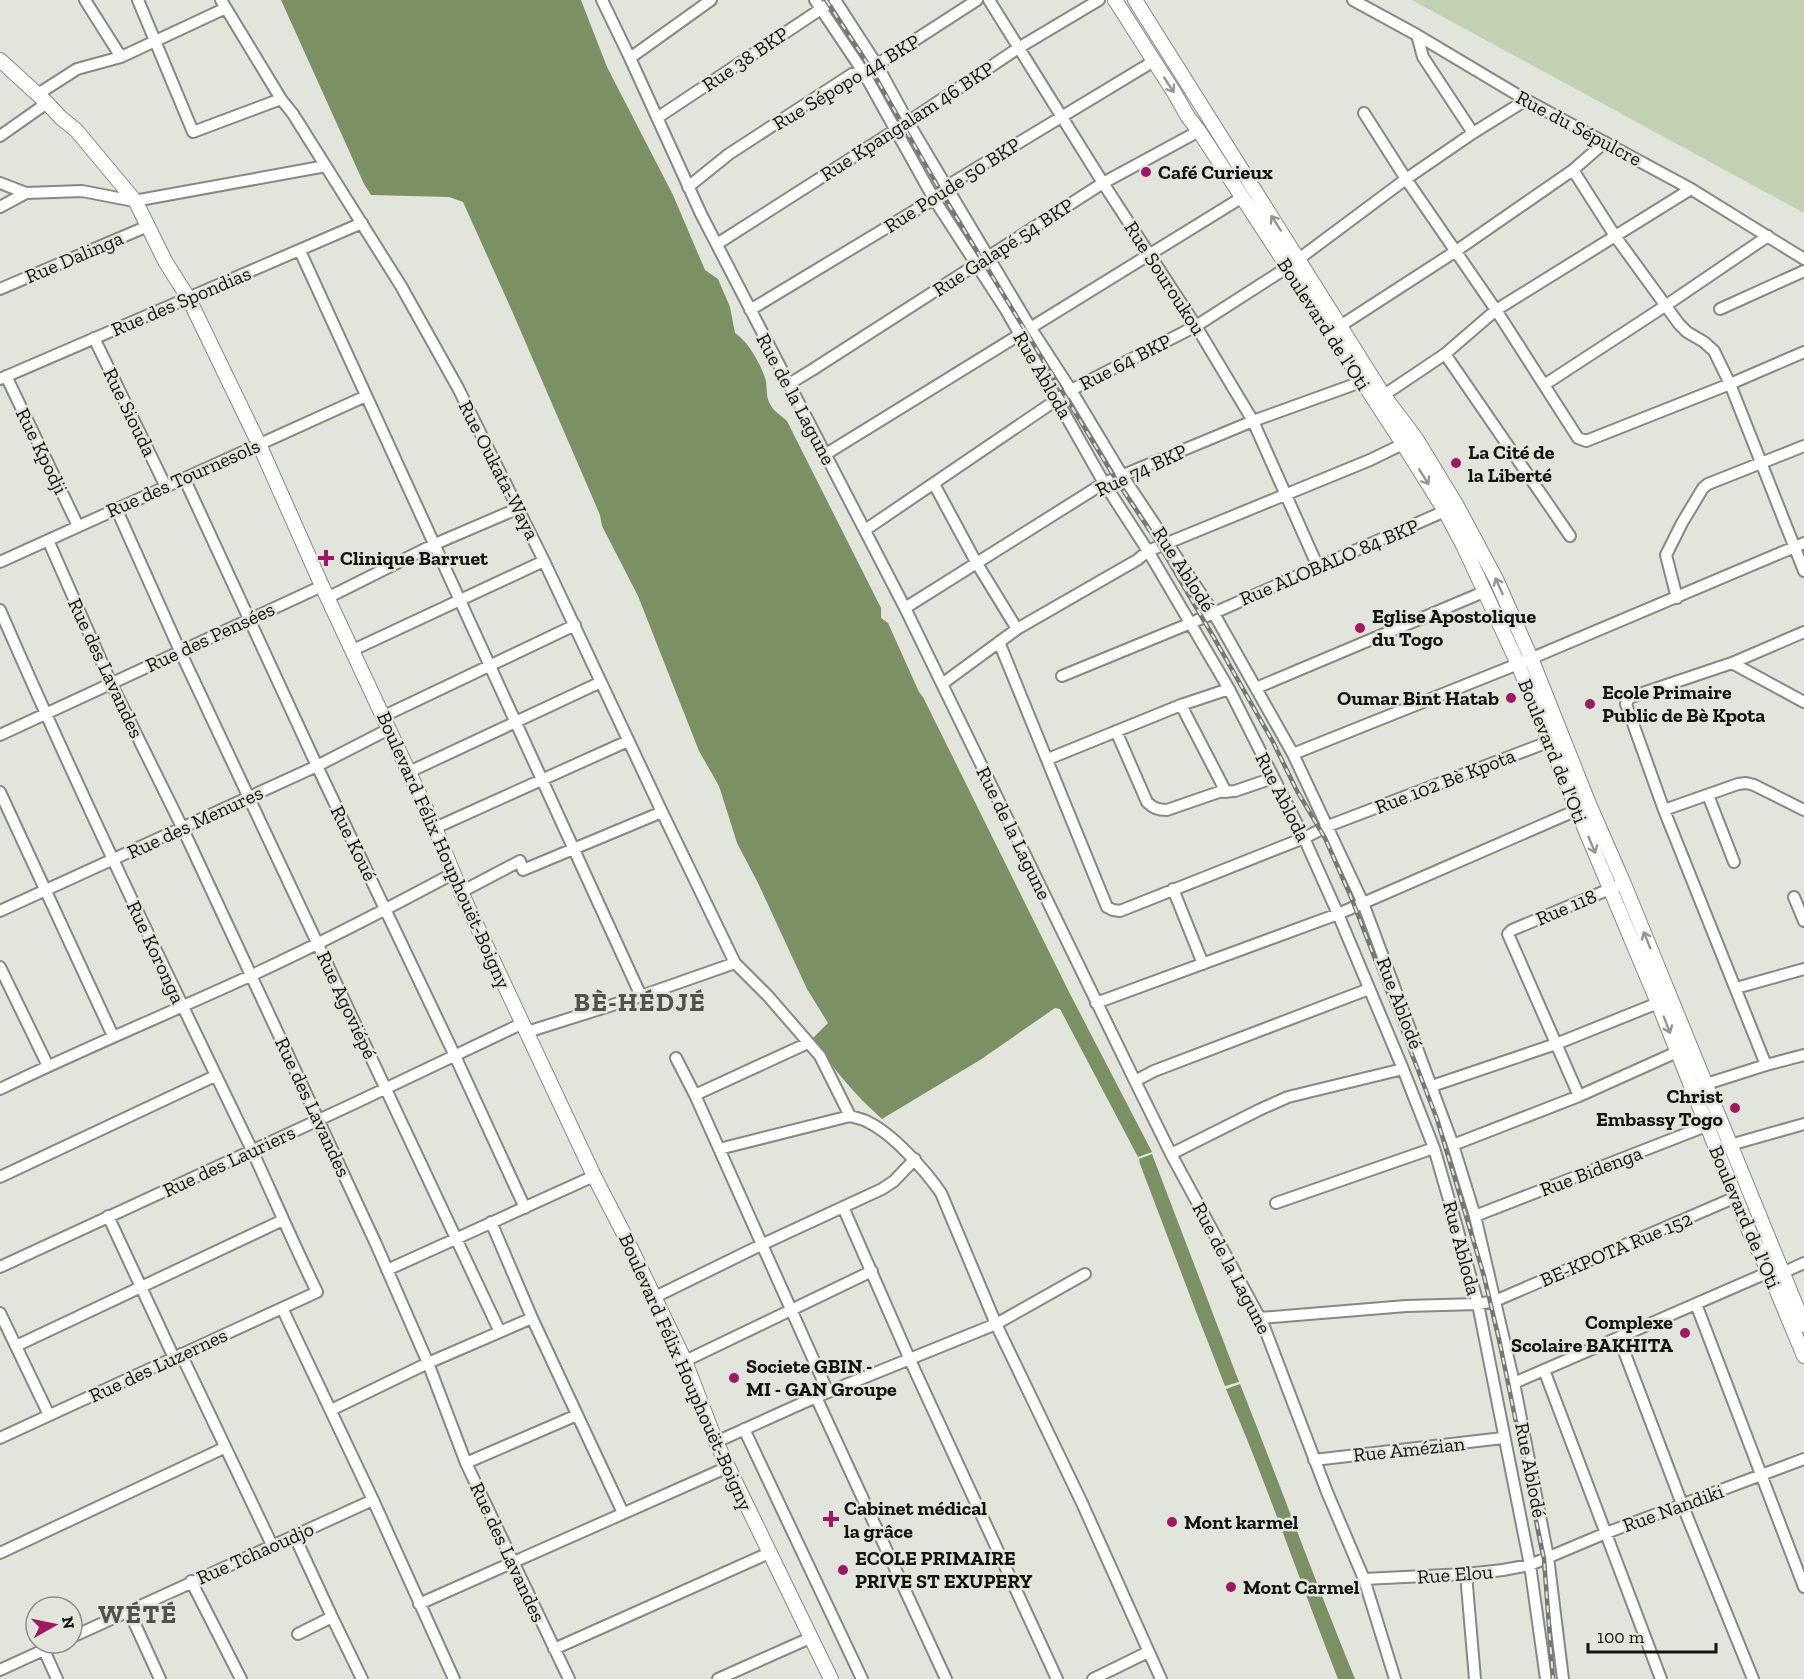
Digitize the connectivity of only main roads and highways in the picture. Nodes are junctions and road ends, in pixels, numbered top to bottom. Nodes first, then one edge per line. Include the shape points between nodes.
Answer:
1 (1115, 0) edge
2 (1135, 0) edge
3 (0, 60) edge
4 (1293, 263) junction
5 (1335, 329) junction
6 (1379, 399) junction
7 (1470, 543) junction
8 (1525, 661) junction
9 (1556, 739) junction
10 (1617, 886) junction
11 (1698, 1087) junction
12 (1776, 1273) junction
13 (1804, 1325) edge
14 (1804, 1356) edge
15 (831, 1679) edge

1 -> 4 main road, Boulevard de l'Oti via 1241,198
4 -> 2 main road, Boulevard de l'Oti
3 - 15 main road, Boulevard Félix Houphouët-Boigny via 76,130 134,201 189,299 435,828 460,892 655,1297 716,1442
4 - 5 main road, Boulevard de l'Oti
5 - 6 main road, Boulevard de l'Oti
5 - 6 main road, Boulevard de l'Oti via 1361,382
6 -> 7 main road, Boulevard de l'Oti via 1445,511
6 - 7 main road, Boulevard de l'Oti via 1414,437
7 - 8 main road, Boulevard de l'Oti via 1486,591
8 -> 7 main road, Boulevard de l'Oti via 1496,579
8 - 9 main road, Boulevard de l'Oti
9 - 10 main road, Boulevard de l'Oti
9 -> 10 main road, Boulevard de l'Oti via 1577,810
11 -> 10 main road, Boulevard de l'Oti
10 -> 11 main road, Boulevard de l'Oti via 1677,1052
11 - 12 main road, Boulevard de l'Oti via 1730,1145
11 - 12 main road, Boulevard de l'Oti via 1706,1126 1750,1233
12 - 13 main road, Boulevard de l'Oti
12 - 14 main road, Boulevard de l'Oti

